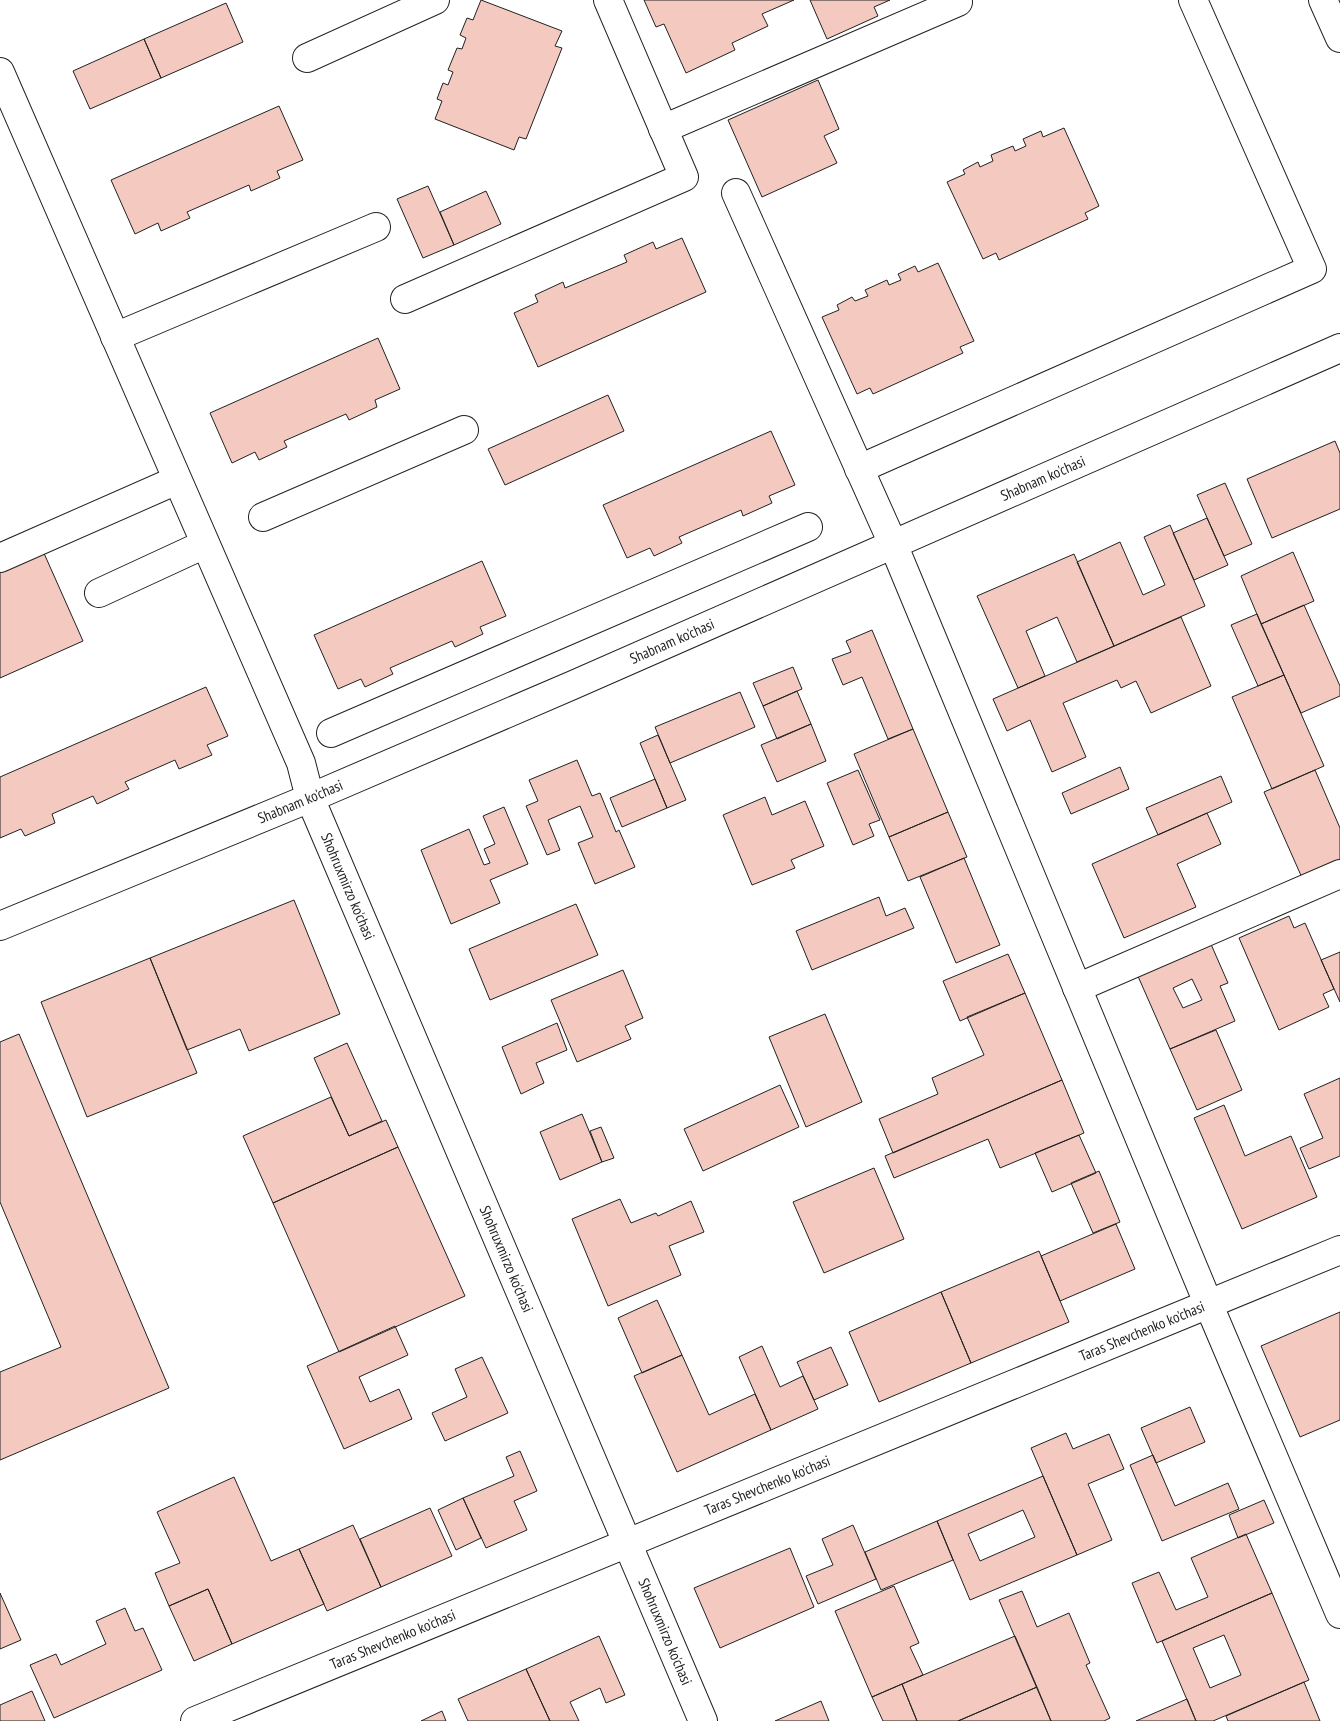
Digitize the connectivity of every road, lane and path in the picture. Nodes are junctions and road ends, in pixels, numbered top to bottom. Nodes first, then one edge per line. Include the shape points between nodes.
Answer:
1 (435, 0) edge
2 (608, 0) edge
3 (1193, 0) edge
4 (1323, 0) edge
5 (958, 2) dead end
6 (1340, 38) edge
7 (307, 58) dead end
8 (0, 72) edge
9 (664, 129) junction
10 (736, 193) dead end
11 (376, 227) dead end
12 (405, 299) dead end
13 (115, 337) junction
14 (1340, 348) edge
15 (464, 430) dead end
16 (859, 469) junction
17 (177, 480) junction
18 (263, 517) dead end
19 (808, 527) dead end
20 (205, 544) junction
21 (893, 544) junction
22 (0, 558) edge
23 (99, 593) dead end
24 (331, 733) dead end
25 (310, 798) junction
26 (1340, 874) edge
27 (0, 926) edge
28 (1077, 988) junction
29 (1340, 1250) edge
30 (1208, 1303) junction
31 (626, 1543) junction
32 (1340, 1614) edge
33 (195, 1721) edge
34 (703, 1721) edge

1 - 7 street
2 - 9 street
3 - 16 street via 1312,269
4 - 6 street
5 - 9 street
8 - 13 street, Shohruxmirzo ko'chasi
9 - 12 street via 684,177
10 - 16 street
11 - 13 street
13 - 17 street, Shohruxmirzo ko'chasi
14 - 21 street, Shabnam ko'chasi
15 - 18 street
16 - 21 street
17 - 20 street, Shohruxmirzo ko'chasi
17 - 22 street
19 - 24 street
20 - 23 street
20 - 25 street, Shohruxmirzo ko'chasi via 301,763
21 - 25 street, Shabnam ko'chasi
21 - 28 street
25 - 27 street, Shabnam ko'chasi
25 - 31 street, Shohruxmirzo ko'chasi
26 - 28 street
28 - 30 street
29 - 30 street, Taras Shevchenko ko'chasi
30 - 31 street, Taras Shevchenko ko'chasi
30 - 32 street
31 - 33 street, Taras Shevchenko ko'chasi
31 - 34 street, Shohruxmirzo ko'chasi

